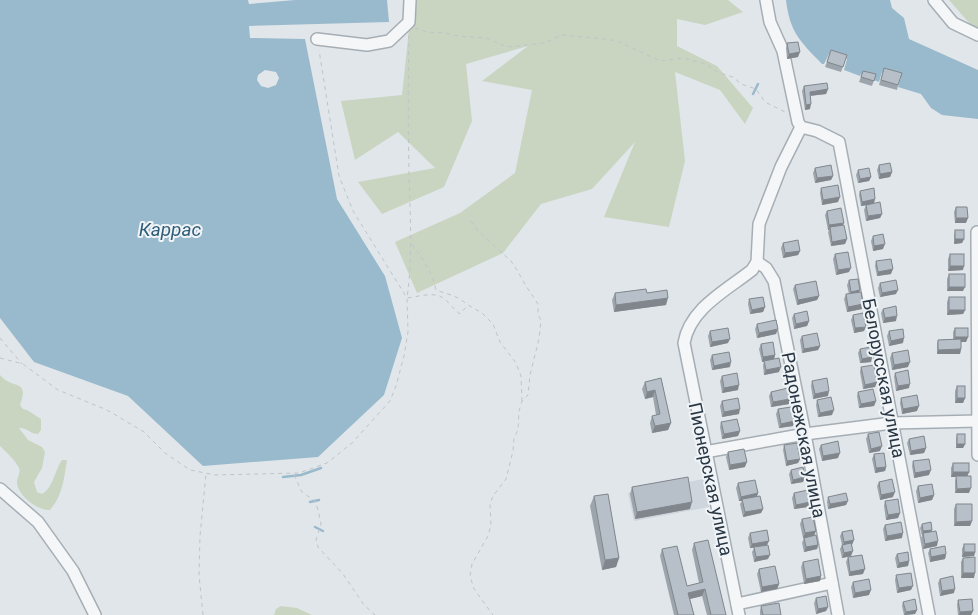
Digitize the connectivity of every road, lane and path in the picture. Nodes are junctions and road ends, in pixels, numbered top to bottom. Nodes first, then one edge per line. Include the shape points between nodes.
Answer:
1 (410, 0) edge
2 (766, 0) edge
3 (934, 0) edge
4 (409, 24) junction
5 (978, 35) edge
6 (318, 39) joint
7 (788, 113) dead end
8 (801, 127) junction
9 (471, 221) dead end
10 (977, 232) edge
11 (412, 244) junction
12 (757, 262) junction
13 (407, 298) junction
14 (468, 306) junction
15 (0, 338) edge
16 (0, 358) edge
17 (23, 364) junction
18 (522, 402) junction
19 (978, 421) edge
20 (892, 423) junction
21 (805, 434) junction
22 (705, 452) junction
23 (978, 455) edge
24 (206, 473) junction
25 (293, 474) junction
26 (0, 489) edge
27 (832, 583) junction
28 (738, 610) edge
29 (95, 615) edge
30 (203, 615) edge
31 (375, 615) edge
32 (493, 615) edge
33 (838, 615) edge
34 (928, 615) edge

1 - 4 street
2 - 8 street via 770,22 783,51
3 - 5 street via 953,23
4 - 6 street via 389,41 366,45
4 - 7 path via 419,30 486,38 512,47 544,42 562,34 617,41 660,61 683,58 706,64 741,84 756,88 765,102
4 - 11 path
6 - 13 path via 339,176 353,211
8 - 12 street via 759,224
8 - 20 street, Белорусская улица via 817,130 839,142
9 - 18 path via 511,261 538,304 541,320 539,339 528,395
10 - 19 street
11 - 13 path
11 - 14 path via 432,275 436,290 465,301
12 - 21 street, Радонежская улица via 766,268 774,281
12 - 22 street, Пионерская улица via 752,270 704,308 686,333 684,343
13 - 14 path via 442,297 460,314
13 - 25 path via 408,332 390,401 352,443 327,463
14 - 18 path via 493,324 500,342 516,364 521,376
15 - 17 path
16 - 17 path
17 - 24 path via 58,390 107,410 144,432 165,453 190,470
18 - 32 path via 506,479 490,504 490,530 472,564 470,576 474,589
19 - 20 street
19 - 23 street
20 - 21 street
20 - 34 street, Белорусская улица
21 - 22 street
21 - 27 street, Радонежская улица
22 - 28 street, Пионерская улица
24 - 25 path
24 - 30 path via 199,575
25 - 31 path via 302,492 314,501 318,510 321,524 316,540 318,547
26 - 29 street via 38,522 73,571
27 - 28 street
27 - 33 street, Радонежская улица

